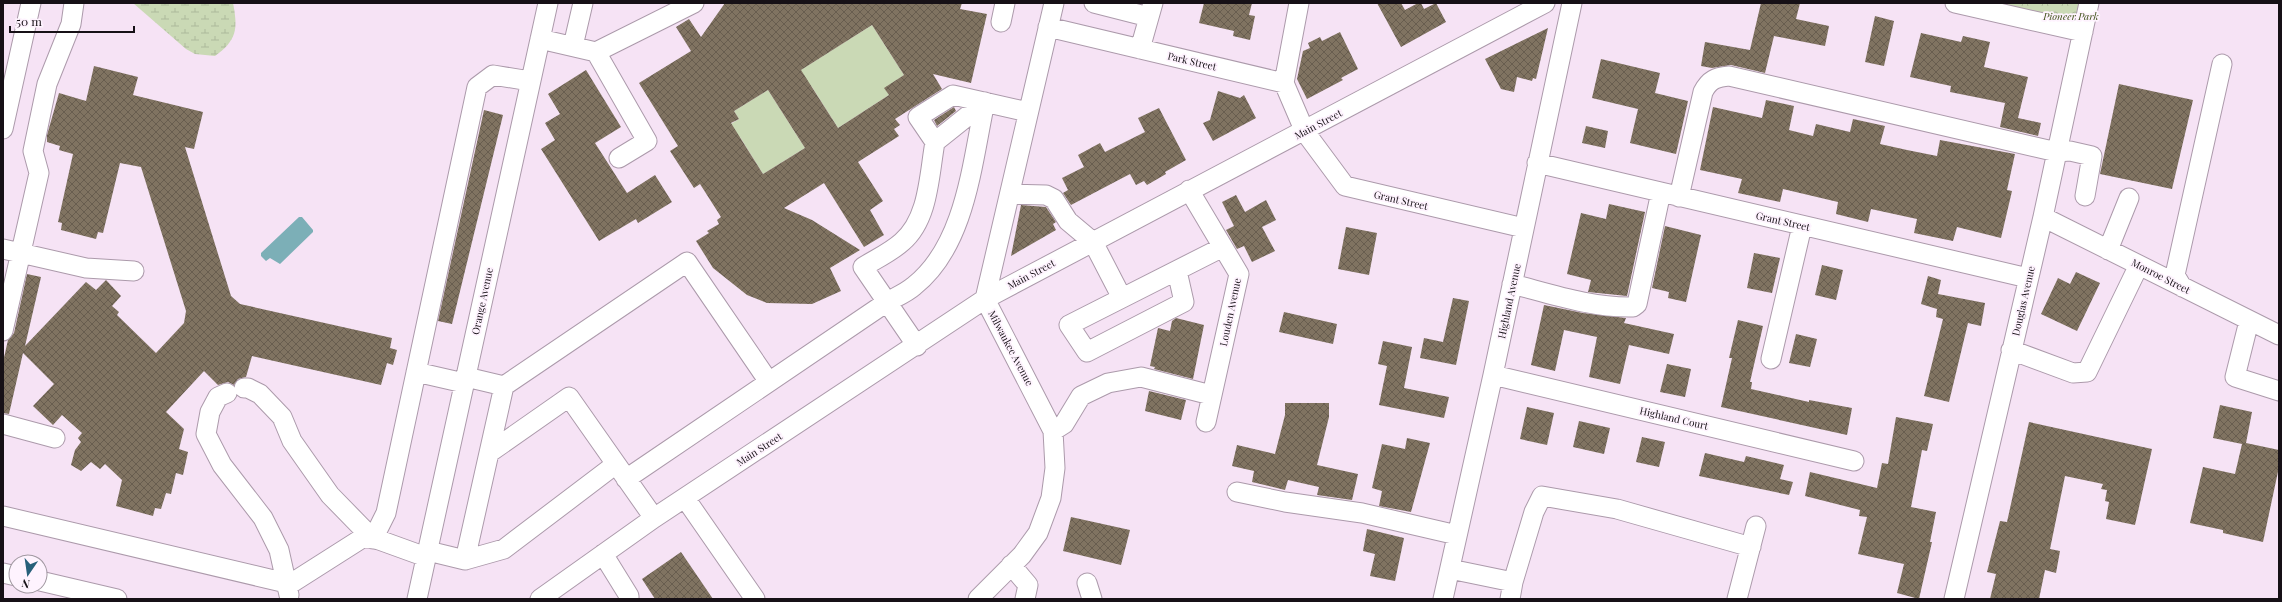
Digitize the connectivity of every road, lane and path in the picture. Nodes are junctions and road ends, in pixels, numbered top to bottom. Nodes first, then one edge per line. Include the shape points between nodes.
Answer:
1 (31, 3) edge
2 (74, 3) edge
3 (548, 3) edge
4 (583, 3) edge
5 (694, 3) edge
6 (1005, 3) edge
7 (1054, 3) edge
8 (1094, 3) edge
9 (1299, 3) edge
10 (1545, 3) edge
11 (1572, 3) edge
12 (1955, 3) edge
13 (2089, 3) edge
14 (1151, 10) edge
15 (1001, 22) dead end
16 (1048, 27) junction
17 (2083, 32) junction
18 (540, 39) junction
19 (573, 46) junction
20 (1140, 49) junction
21 (596, 52) junction
22 (2222, 64) dead end
23 (530, 80) junction
24 (1284, 83) junction
25 (7, 94) edge
26 (985, 102) junction
27 (1028, 112) junction
28 (3, 129) edge
29 (1305, 132) junction
30 (936, 142) junction
31 (2057, 152) junction
32 (619, 158) dead end
33 (1538, 163) junction
34 (1189, 190) junction
35 (1010, 194) junction
36 (1670, 195) junction
37 (2085, 196) dead end
38 (2129, 198) dead end
39 (2043, 216) junction
40 (1802, 226) junction
41 (1524, 228) junction
42 (1093, 242) junction
43 (1223, 248) junction
44 (2108, 250) junction
45 (12, 251) edge
46 (2139, 266) junction
47 (134, 271) dead end
48 (1177, 271) junction
49 (2028, 278) junction
50 (1512, 284) junction
51 (2182, 287) junction
52 (1122, 298) junction
53 (985, 299) junction
54 (887, 302) junction
55 (2248, 321) junction
56 (3, 331) edge
57 (2279, 336) edge
58 (917, 346) junction
59 (2011, 350) junction
60 (1771, 359) dead end
61 (416, 372) junction
62 (1493, 375) junction
63 (465, 380) junction
64 (769, 382) junction
65 (504, 386) junction
66 (2279, 391) edge
67 (1211, 395) junction
68 (1206, 422) dead end
69 (3, 424) edge
70 (1053, 431) junction
71 (55, 438) dead end
72 (489, 453) junction
73 (1854, 461) dead end
74 (621, 471) junction
75 (1237, 492) dead end
76 (684, 498) junction
77 (3, 516) edge
78 (654, 518) junction
79 (1756, 526) dead end
80 (1457, 535) junction
81 (373, 539) junction
82 (1751, 546) junction
83 (427, 554) junction
84 (603, 554) junction
85 (465, 560) junction
86 (1011, 565) junction
87 (1450, 569) junction
88 (48, 583) edge
89 (1512, 590) edge
90 (288, 593) edge
91 (540, 598) edge
92 (117, 599) edge
93 (417, 599) edge
94 (629, 599) edge
95 (755, 599) edge
96 (978, 599) edge
97 (1025, 599) edge
98 (1443, 599) edge
99 (1737, 599) edge
100 (1954, 599) edge

1 - 25 street
2 - 45 street via 71,24 47,84 33,151 39,173
3 - 18 street, Orange Avenue
4 - 19 street
5 - 21 street
6 - 15 street
7 - 16 street, Milwaukee Avenue
8 - 14 street
9 - 24 street
10 - 29 street, Main Street
11 - 33 street, Highland Avenue
12 - 17 street
13 - 17 street, Douglas Avenue
14 - 20 street
16 - 20 street, Park Street
16 - 27 street, Milwaukee Avenue
17 - 31 street, Douglas Avenue
18 - 19 street
18 - 23 street, Orange Avenue
19 - 21 street
20 - 24 street, Park Street
21 - 32 street via 648,141
22 - 51 street via 2175,275
23 - 61 street via 493,75 477,87
23 - 63 street, Orange Avenue
24 - 29 street
25 - 28 street
26 - 27 street
26 - 30 street
26 - 30 street via 953,95 918,117
26 - 54 street via 961,216 951,237 926,274 913,287
27 - 35 street, Milwaukee Avenue
29 - 34 street, Main Street
29 - 41 street, Grant Street via 1344,186
30 - 54 street via 923,207 915,227 902,242 864,267
31 - 36 street via 1729,76 1718,76 1708,83 1703,92
31 - 37 street via 2092,156
31 - 39 street, Douglas Avenue
33 - 36 street, Grant Street
33 - 41 street, Highland Avenue
34 - 42 street, Main Street
34 - 43 street, Louden Avenue
35 - 42 street via 1046,195 1054,199 1068,221
35 - 53 street, Milwaukee Avenue
36 - 40 street, Grant Street
36 - 50 street via 1637,304 1633,307 1616,307
38 - 44 street
39 - 44 street, Monroe Street
39 - 49 street, Douglas Avenue
40 - 49 street, Grant Street
40 - 60 street
41 - 50 street, Highland Avenue
42 - 52 street
42 - 53 street, Main Street
43 - 48 street
43 - 67 street, Louden Avenue via 1239,274
44 - 46 street, Monroe Street
45 - 47 street via 86,268
45 - 56 street
46 - 51 street, Monroe Street
46 - 59 street via 2087,372 2073,373
48 - 52 street
48 - 52 street via 1184,302 1087,352 1069,325
49 - 59 street, Douglas Avenue
50 - 62 street, Highland Avenue
51 - 55 street, Monroe Street
53 - 58 street, Main Street
53 - 70 street, Milwaukee Avenue
54 - 58 street
54 - 64 street
55 - 57 street, Monroe Street
55 - 66 street via 2235,377
58 - 76 street, Main Street
59 - 100 street, Douglas Avenue
61 - 63 street
61 - 81 street via 386,513
62 - 73 street, Highland Court
62 - 80 street, Highland Avenue
63 - 65 street
63 - 83 street, Orange Avenue
64 - 65 street via 687,262
64 - 74 street
65 - 72 street
67 - 68 street, Louden Avenue
67 - 70 street via 1141,376 1108,383 1081,396 1064,424
69 - 71 street
70 - 86 street, Milwaukee Avenue via 1056,468 1051,498 1038,533
72 - 74 street via 569,397
72 - 85 street
74 - 78 street
74 - 85 street via 504,548
75 - 80 street via 1362,513
76 - 78 street, Main Street
76 - 95 street
77 - 90 street via 282,582
78 - 84 street, Main Street
79 - 82 street
80 - 87 street, Highland Avenue
81 - 83 street
81 - 90 street via 364,537
81 - 90 street via 330,495 292,441 282,417 260,394 248,388 218,397 210,412 206,434 222,465 263,518 279,550
82 - 89 street via 1617,509 1542,496 1534,512
82 - 99 street
83 - 85 street
83 - 93 street, Orange Avenue
84 - 91 street, Main Street
84 - 94 street
86 - 96 street, Milwaukee Avenue
86 - 97 street via 1028,585
87 - 89 street
87 - 98 street, Highland Avenue
88 - 92 street

